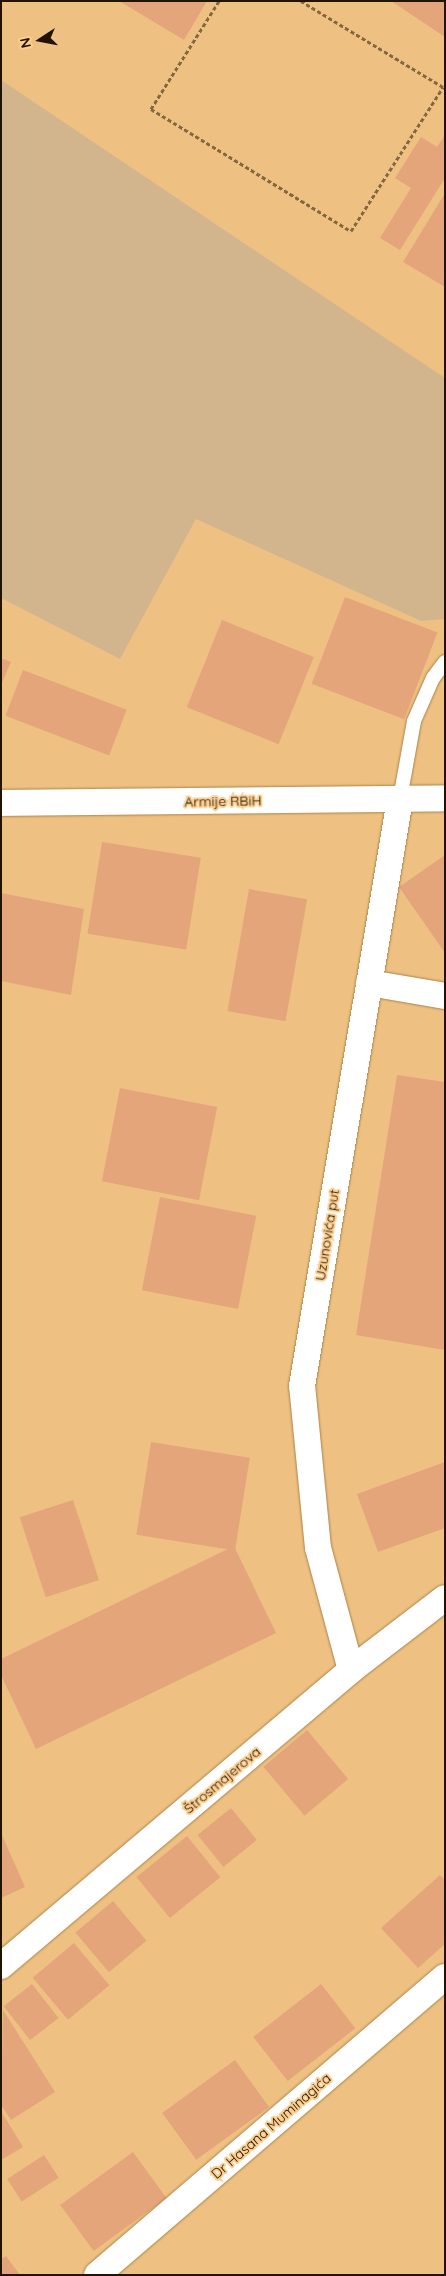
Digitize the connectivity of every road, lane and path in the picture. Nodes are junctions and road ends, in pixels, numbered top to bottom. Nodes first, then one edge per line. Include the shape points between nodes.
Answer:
1 (219, 1) edge
2 (301, 1) edge
3 (445, 662) edge
4 (400, 798) junction
5 (445, 798) edge
6 (1, 803) edge
7 (369, 983) junction
8 (445, 996) edge
9 (445, 1598) edge
10 (351, 1670) junction
11 (1, 1966) edge
12 (445, 1977) edge
13 (97, 2275) edge

1 - 2 path via 151,109 350,231 443,87
3 - 4 lane via 432,678 414,721
4 - 5 street, Armije RBiH
4 - 6 street, Armije RBiH
4 - 7 street, Uzunovića put
7 - 8 street
7 - 10 street, Uzunovića put via 302,1386 318,1548
9 - 10 street, Štrosmajerova
10 - 11 street, Štrosmajerova
12 - 13 street, Dr Hasana Muminagića

